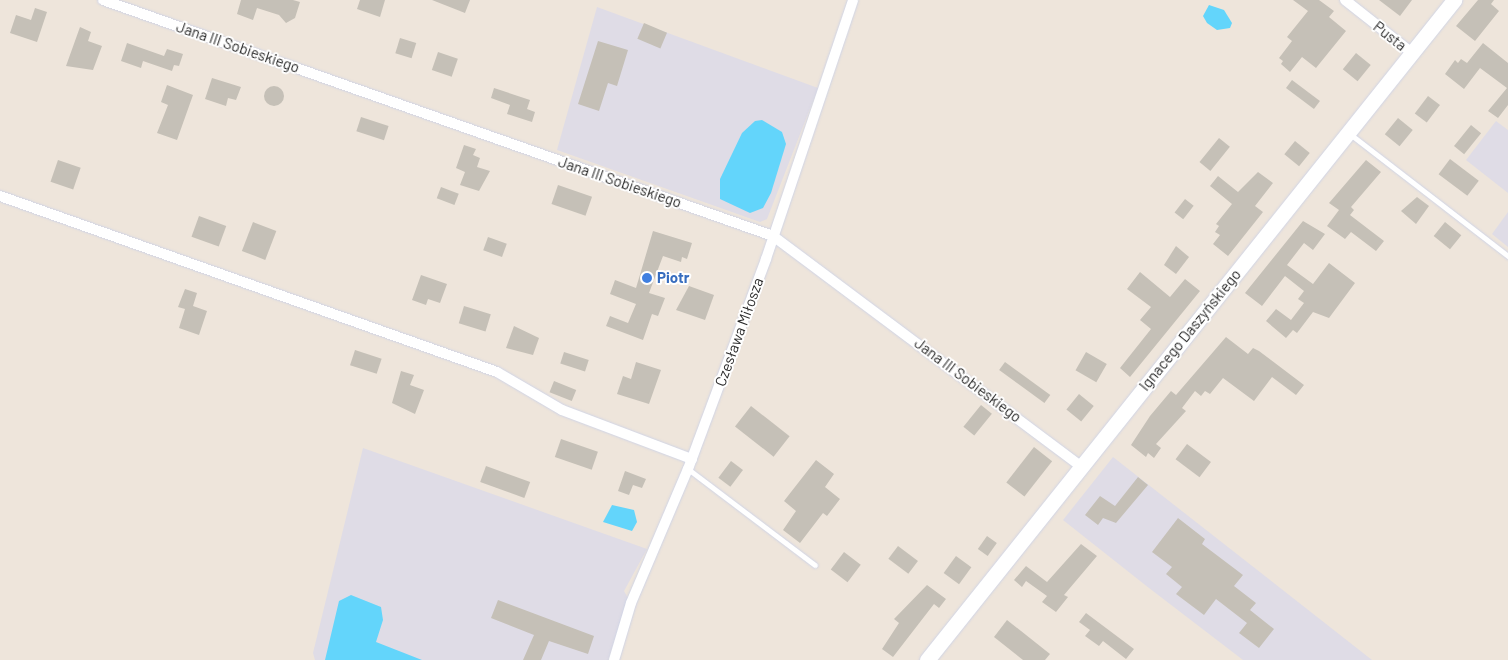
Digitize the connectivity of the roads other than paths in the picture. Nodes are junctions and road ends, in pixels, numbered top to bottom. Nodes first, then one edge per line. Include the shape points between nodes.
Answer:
1 (103, 0) edge
2 (853, 0) edge
3 (1345, 0) edge
4 (1454, 0) edge
5 (1412, 53) junction
6 (1348, 133) junction
7 (0, 196) edge
8 (773, 236) junction
9 (1508, 256) edge
10 (692, 459) junction
11 (1081, 466) junction
12 (688, 469) junction
13 (815, 565) dead end
14 (614, 660) edge
15 (927, 660) edge

1 - 8 street, Jana III Sobieskiego
2 - 8 street, Czesława Miłosza
3 - 5 street, Pusta
4 - 5 street, Ignacego Daszyńskiego
5 - 6 street, Ignacego Daszyńskiego
6 - 9 lane
6 - 11 street, Ignacego Daszyńskiego
7 - 10 street via 497,372 562,410
8 - 10 street, Czesława Miłosza
8 - 11 street, Jana III Sobieskiego
10 - 12 street, Czesława Miłosza
11 - 15 street, Ignacego Daszyńskiego
12 - 13 lane
12 - 14 street, Czesława Miłosza via 631,603

